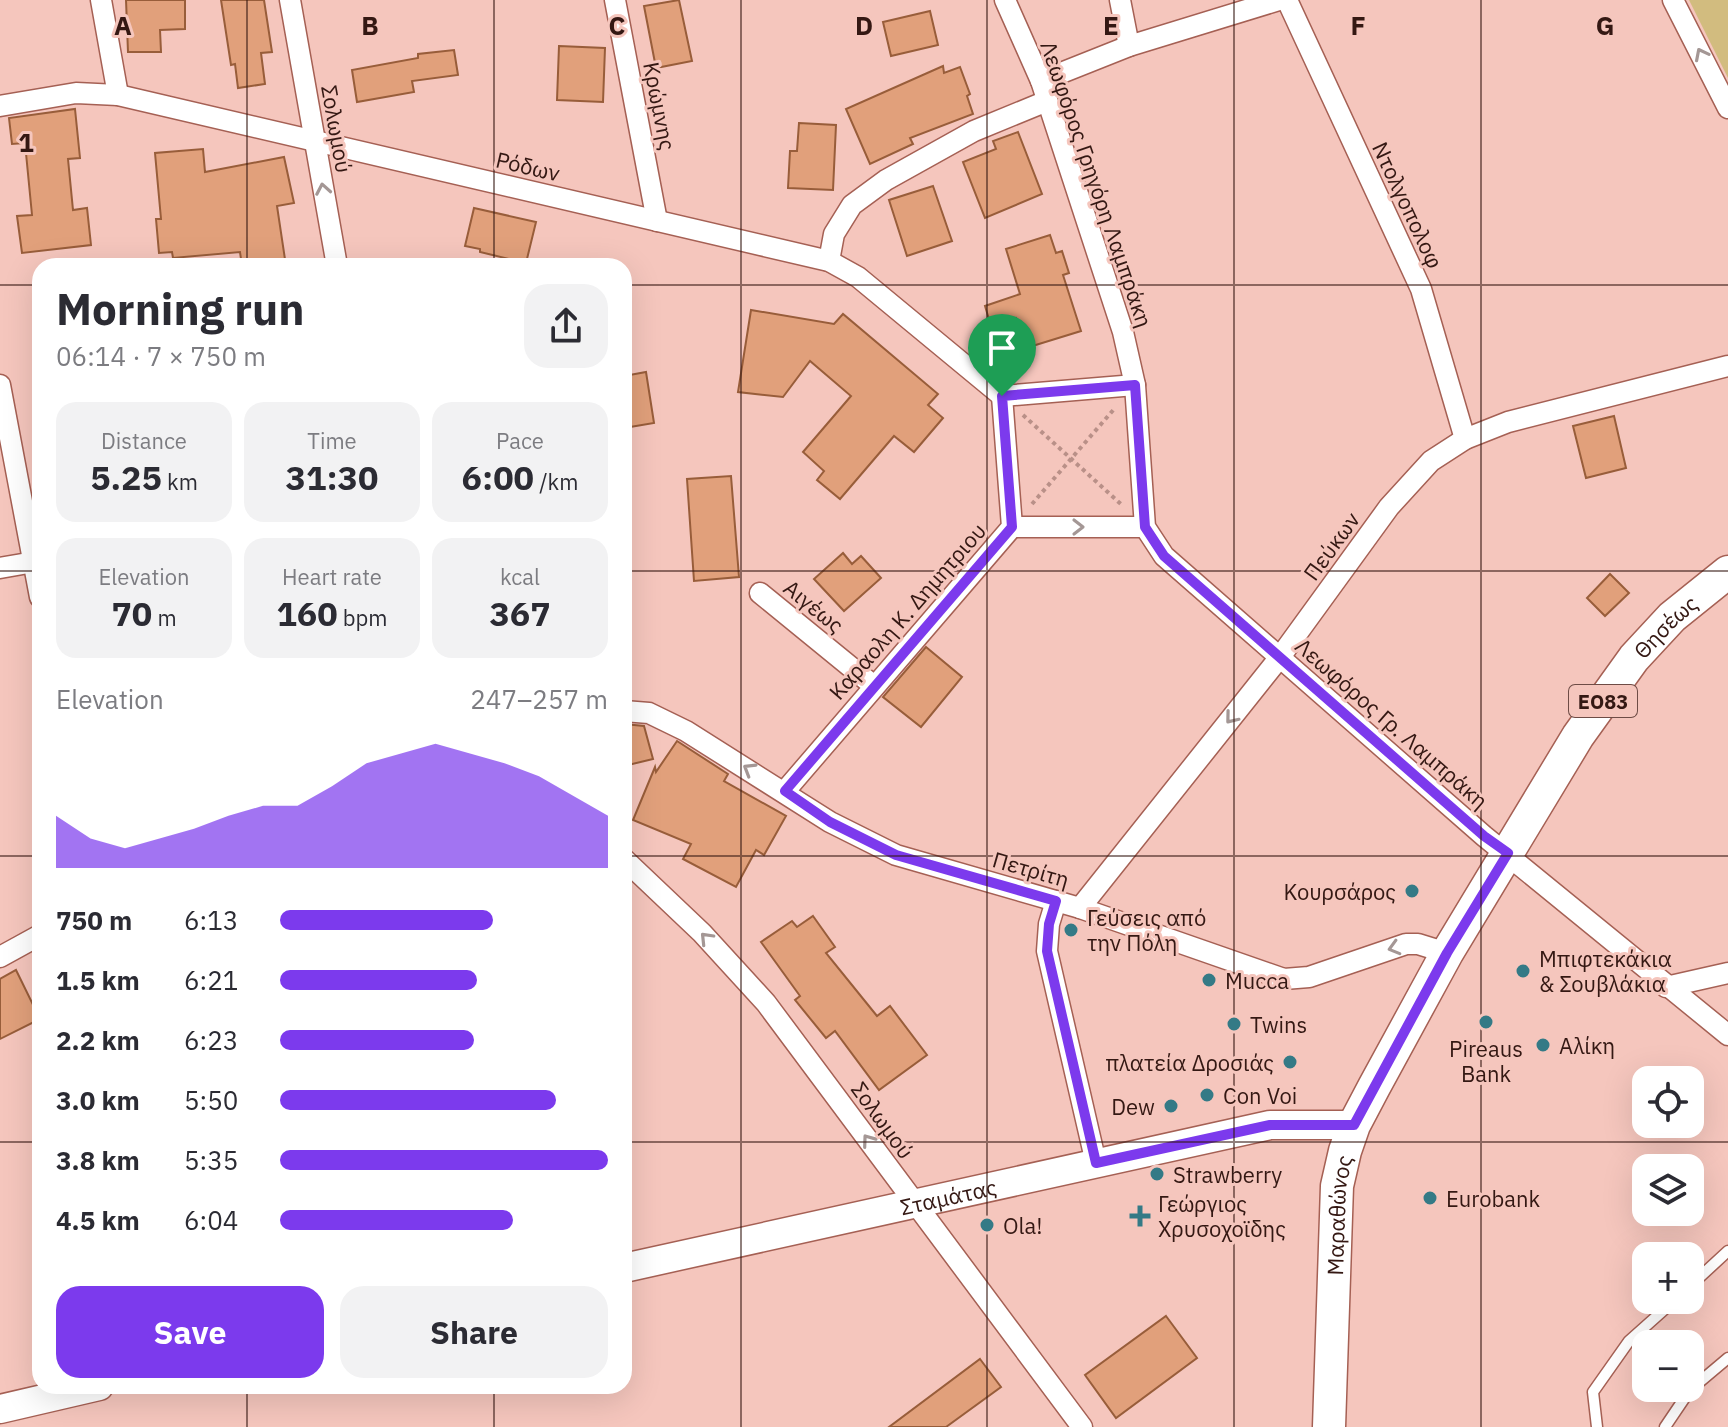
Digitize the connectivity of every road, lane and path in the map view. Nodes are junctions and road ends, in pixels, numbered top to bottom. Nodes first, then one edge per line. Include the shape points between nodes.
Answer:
1 (101, 0) edge
2 (290, 0) edge
3 (615, 0) edge
4 (1005, 0) edge
5 (1120, 0) edge
6 (1279, 0) edge
7 (1287, 0) edge
8 (1673, 0) edge
9 (1129, 46) junction
10 (1041, 81) junction
11 (118, 95) junction
12 (1047, 101) junction
13 (0, 106) edge
14 (1728, 108) edge
15 (315, 141) junction
16 (657, 221) junction
17 (336, 258) edge
18 (829, 261) junction
19 (1728, 366) edge
20 (0, 385) edge
21 (1135, 385) junction
22 (1002, 396) junction
23 (1465, 439) junction
24 (1071, 459) junction
25 (1012, 527) junction
26 (1145, 527) junction
27 (32, 552) edge
28 (32, 562) edge
29 (0, 568) edge
30 (1728, 572) edge
31 (760, 593) dead end
32 (1280, 657) junction
33 (874, 686) junction
34 (632, 712) edge
35 (785, 791) junction
36 (1508, 853) junction
37 (632, 867) edge
38 (1056, 901) junction
39 (1080, 908) junction
40 (32, 939) edge
41 (1447, 953) junction
42 (0, 957) edge
43 (1728, 973) edge
44 (1666, 987) junction
45 (1728, 1035) edge
46 (1360, 1114) junction
47 (1096, 1163) junction
48 (914, 1204) junction
49 (1728, 1251) edge
50 (632, 1266) edge
51 (1704, 1273) edge
52 (1659, 1314) edge
53 (1728, 1358) edge
54 (65, 1394) edge
55 (0, 1409) edge
56 (1082, 1427) edge
57 (1329, 1427) edge
58 (1597, 1427) edge
59 (1665, 1427) edge

1 - 11 street
2 - 15 street, Σολωμού
3 - 16 street, Κρώμνης
4 - 10 street, Λεωφόρος Γρηγόρη Λαμπράκη
5 - 9 street
6 - 9 street
7 - 23 street, Ντολγοπολοφ via 1421,289
14 -> 8 street
9 - 10 street
10 - 12 street, Λεωφόρος Γρηγόρη Λαμπράκη
11 - 13 street, Ρόδων via 76,93
11 - 15 street, Ρόδων
12 - 18 street via 974,131 886,180 852,205 834,234
12 - 21 street, Λεωφόρος Γρηγόρη Λαμπράκη via 1123,332
15 - 16 street, Ρόδων
17 -> 15 street, Σολωμού
16 - 18 street, Ρόδων
18 - 22 street, Ρόδων via 858,277
19 - 23 street, Πεύκων via 1508,422
20 - 27 street
21 - 22 street
21 - 24 path
21 - 26 street
22 - 24 path
22 - 25 street, Καραολη Κ. Δημητριου
23 - 32 street, Πεύκων via 1431,461 1389,507
24 - 25 path
24 - 26 path
25 -> 26 street
25 - 33 street, Καραολη Κ. Δημητριου
26 - 32 street, Λεωφόρος Γρ. Λαμπράκη via 1164,556
28 - 29 street
30 - 36 main road, Θησέως / ΕΟ83 via 1672,617 1634,658 1578,736
31 - 33 street, Αιγέως
32 - 36 street, Λεωφόρος Γρ. Λαμπράκη
32 -> 39 street, Πεύκων
33 - 35 street, Καραολη Κ. Δημητριου
35 -> 34 street, Πετρίτη via 686,731 649,713
35 - 38 street, Πετρίτη via 830,822 896,855
36 - 41 main road, Μαραθώνος / ΕΟ83
36 - 44 street, Λεωφόρος Γρ. Λαμπράκη
48 -> 37 street, Σολωμού via 766,1003
38 - 39 street, Πετρίτη
38 - 47 street via 1047,951
41 -> 39 street, Πετρίτη via 1406,944 1309,977 1284,979
40 - 42 street
41 - 46 main road, Μαραθώνος / ΕΟ83
43 - 44 street
44 - 45 street, Λεωφόρος Γρ. Λαμπράκη
46 - 47 street, Σταμάτας via 1270,1125
46 - 57 main road, Μαραθώνος / ΕΟ83 via 1337,1186
47 - 48 street, Σταμάτας
48 - 50 street, Σταμάτας
48 - 56 street, Σολωμού
49 - 51 lane
52 - 58 lane via 1629,1341 1593,1392
53 - 59 lane via 1690,1390
54 - 55 street

